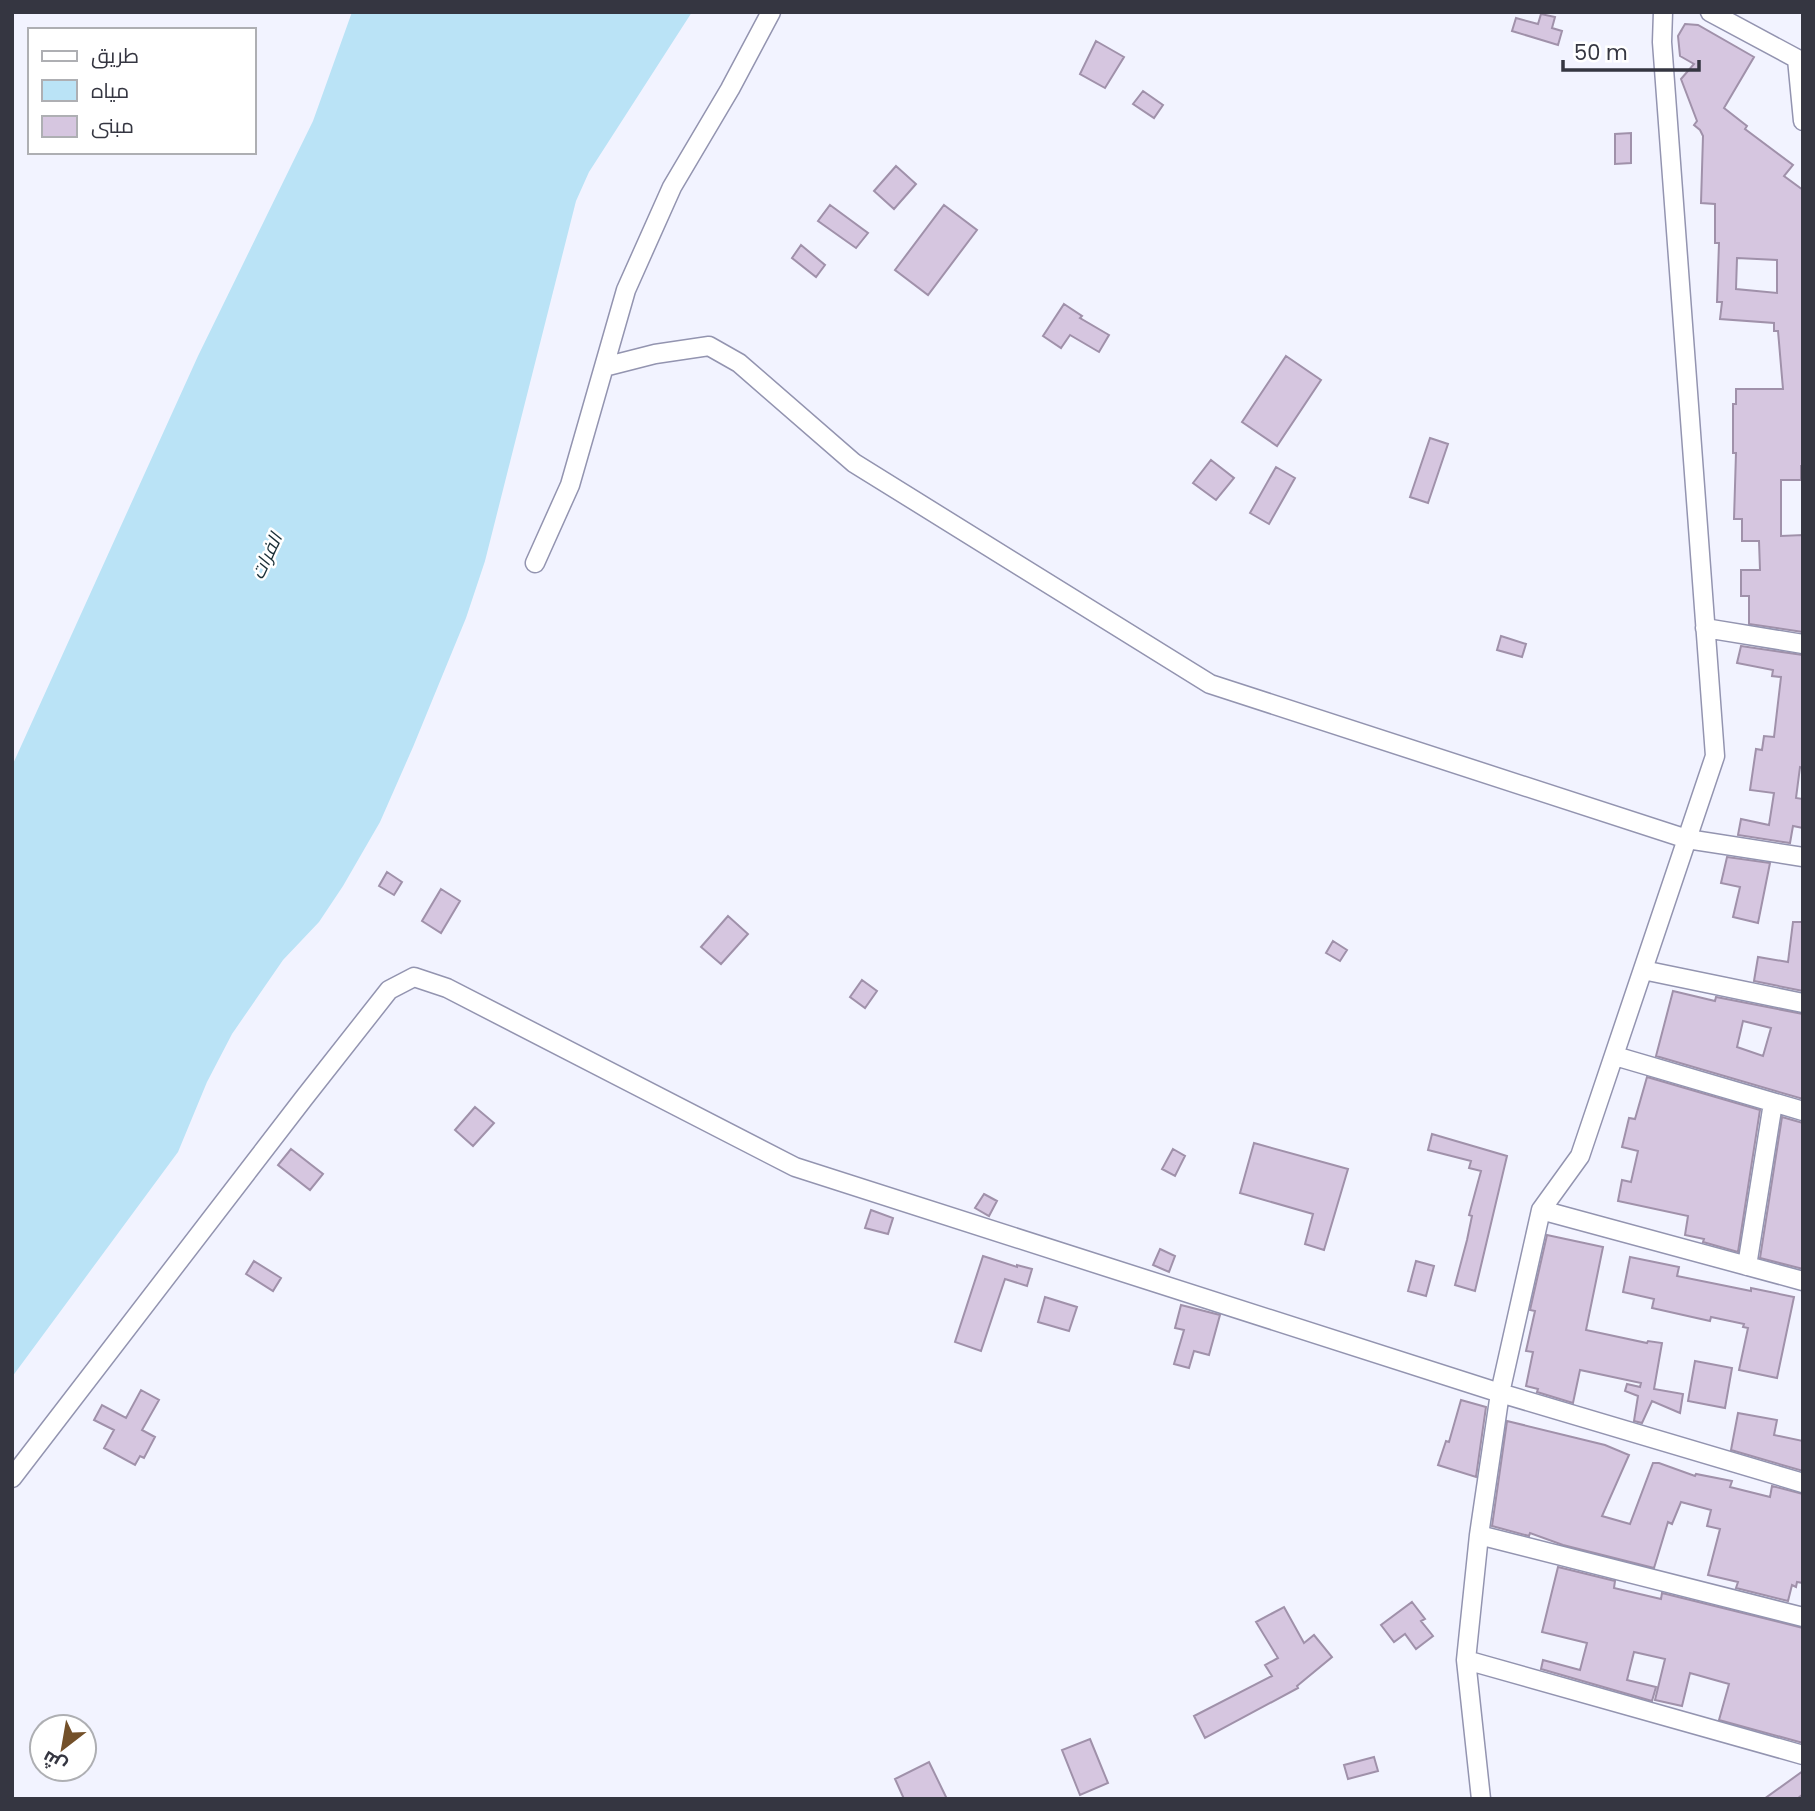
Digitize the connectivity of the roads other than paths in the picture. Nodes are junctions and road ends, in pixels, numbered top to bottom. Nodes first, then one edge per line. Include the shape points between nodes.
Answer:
1 (771, 12) edge
2 (1663, 12) edge
3 (1710, 12) edge
4 (1800, 60) edge
5 (1803, 121) edge
6 (604, 367) junction
7 (535, 563) dead end
8 (1706, 628) junction
9 (1803, 644) edge
10 (1687, 839) junction
11 (1803, 857) edge
12 (1643, 970) junction
13 (1803, 1003) edge
14 (1615, 1056) junction
15 (1773, 1103) junction
16 (1803, 1111) edge
17 (1541, 1210) junction
18 (1747, 1266) junction
19 (1803, 1281) edge
20 (1500, 1393) junction
21 (12, 1479) edge
22 (1803, 1483) edge
23 (1479, 1535) junction
24 (1803, 1618) edge
25 (1465, 1660) junction
26 (1803, 1755) edge
27 (1481, 1799) edge

1 - 6 street via 672,187 626,290
2 - 8 street
3 - 4 street
4 - 5 street
6 - 7 street via 570,485
6 - 10 street via 709,346 739,363 853,463 1210,684
8 - 9 street
8 - 10 street via 1715,756
10 - 11 street
10 - 12 street
12 - 13 street
12 - 14 street
14 - 15 street
14 - 17 street via 1580,1156
15 - 16 street
15 - 18 street
17 - 18 street
17 - 20 street
18 - 19 street
20 - 21 street via 795,1167 447,988 414,977 389,990 380,1001
20 - 22 street
20 - 23 street
23 - 24 street
23 - 25 street
25 - 26 street
25 - 27 street

